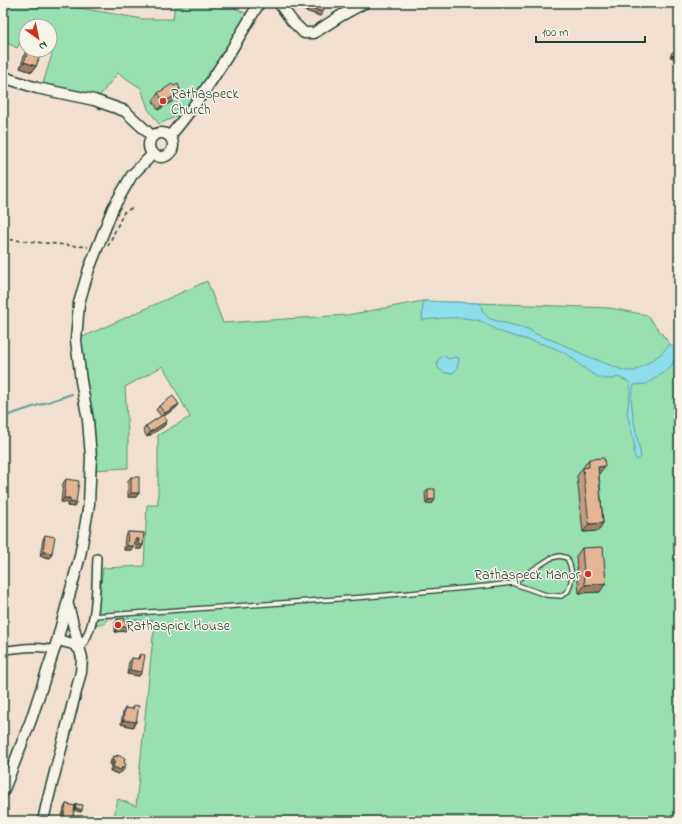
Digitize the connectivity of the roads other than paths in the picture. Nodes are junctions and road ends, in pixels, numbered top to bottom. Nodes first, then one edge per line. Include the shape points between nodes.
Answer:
1 (259, 3) edge
2 (279, 3) edge
3 (364, 3) edge
4 (3, 75) edge
5 (152, 136) junction
6 (170, 136) junction
7 (153, 154) junction
8 (97, 558) dead end
9 (512, 583) junction
10 (68, 605) junction
11 (93, 616) junction
12 (58, 640) junction
13 (79, 649) junction
14 (3, 650) edge
15 (54, 650) junction
16 (3, 792) edge
17 (43, 821) edge

1 - 6 street via 233,48 189,114
2 - 3 street via 304,33 314,33
4 - 5 street via 37,88 94,100 125,111
5 - 6 street via 159,132
5 - 7 street via 148,143
6 - 7 street via 173,144 171,152 160,157
7 - 10 street via 132,175 113,208 89,269 79,303 76,340 88,420 91,476 81,549
8 - 11 street
9 - 9 lane via 551,558 567,558 571,565 573,576 568,591 561,596 546,595
9 - 11 lane via 366,597
10 - 12 street
10 - 13 street
11 - 13 street via 90,630
12 - 13 street via 73,644
12 - 15 street
13 - 17 street via 82,658 81,672
14 - 15 street via 34,647
15 - 16 street via 31,720

